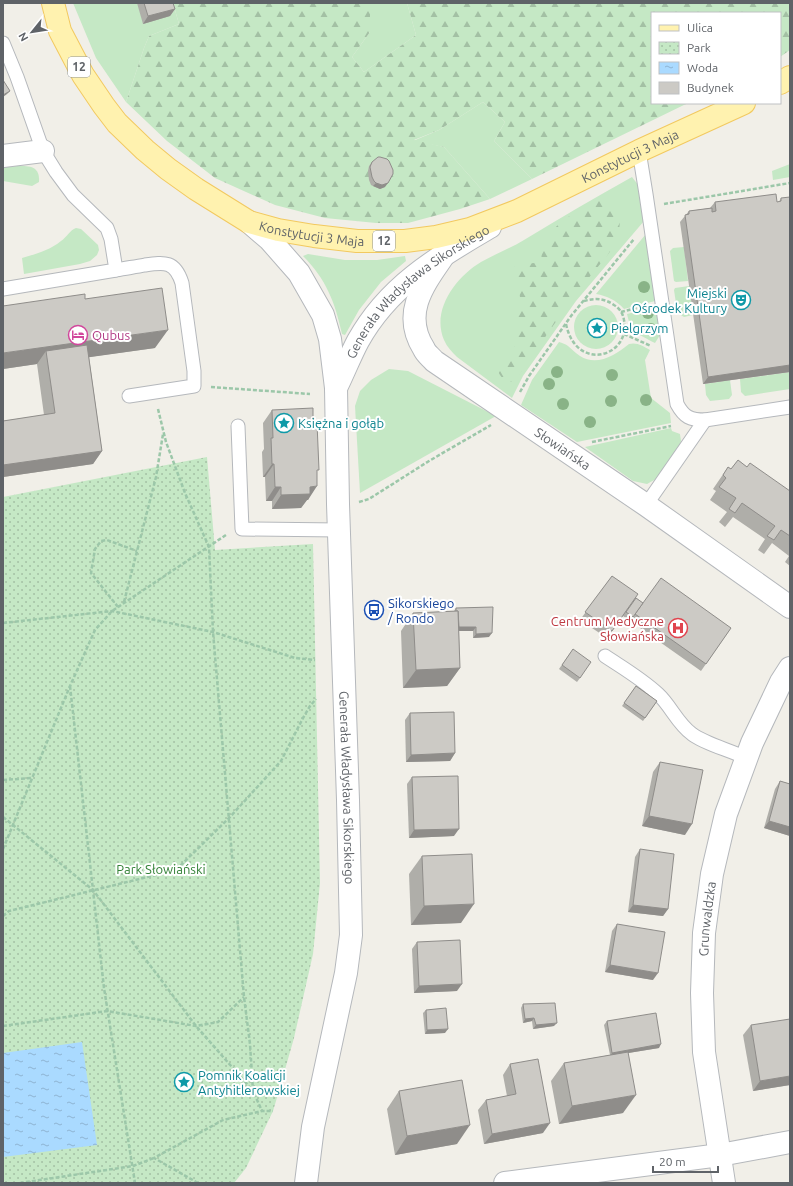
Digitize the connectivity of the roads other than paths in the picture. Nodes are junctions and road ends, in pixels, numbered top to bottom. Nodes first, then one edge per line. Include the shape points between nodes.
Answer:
1 (50, 3) edge
2 (53, 3) edge
3 (58, 26) junction
4 (3, 43) edge
5 (790, 76) edge
6 (781, 82) edge
7 (742, 104) edge
8 (43, 151) junction
9 (639, 151) junction
10 (3, 156) edge
11 (517, 211) junction
12 (249, 222) junction
13 (446, 253) junction
14 (116, 270) junction
15 (3, 289) edge
16 (336, 388) junction
17 (129, 396) dead end
18 (790, 407) edge
19 (705, 420) junction
20 (238, 426) dead end
21 (646, 505) junction
22 (339, 530) junction
23 (790, 608) edge
24 (605, 656) dead end
25 (790, 668) edge
26 (746, 758) junction
27 (790, 1142) edge
28 (720, 1155) junction
29 (306, 1183) edge
30 (505, 1183) edge
31 (724, 1183) edge

1 - 3 main road, 12
2 - 3 main road, Konstytucji 3 Maja / 12
3 - 12 main road, Konstytucji 3 Maja / 12 via 83,75 121,127 168,169
4 - 8 lane
5 - 6 main road
7 - 9 main road, Konstytucji 3 Maja / 12
8 - 10 street
8 - 14 lane via 73,195 107,228
9 - 11 main road, Konstytucji 3 Maja / 12
9 - 19 lane via 677,404 685,416 694,420
11 - 12 main road, Konstytucji 3 Maja / 12 via 470,229 405,241 357,241 314,236
11 - 13 street, Generała Władysława Sikorskiego
12 - 16 street, Generała Władysława Sikorskiego via 270,240 299,273 323,314 330,339
13 - 16 street, Generała Władysława Sikorskiego via 399,287 384,303 358,341
13 - 21 street, Słowiańska via 429,277 417,302 414,316 416,332 424,350 434,361
14 - 15 lane
14 - 17 lane via 160,263 173,267 179,274 194,371 194,386
16 - 22 street, Generała Władysława Sikorskiego
18 - 19 lane
19 - 21 lane
20 - 22 lane via 242,529
21 - 23 street, Słowiańska
22 - 29 street, Generała Władysława Sikorskiego via 351,935 346,973 313,1127
24 - 26 lane via 658,694 693,735
25 - 26 street, Grunwaldzka
26 - 28 street, Grunwaldzka via 726,814 712,874 704,933 704,1052
27 - 28 street
28 - 30 street
28 - 31 street, Grunwaldzka

